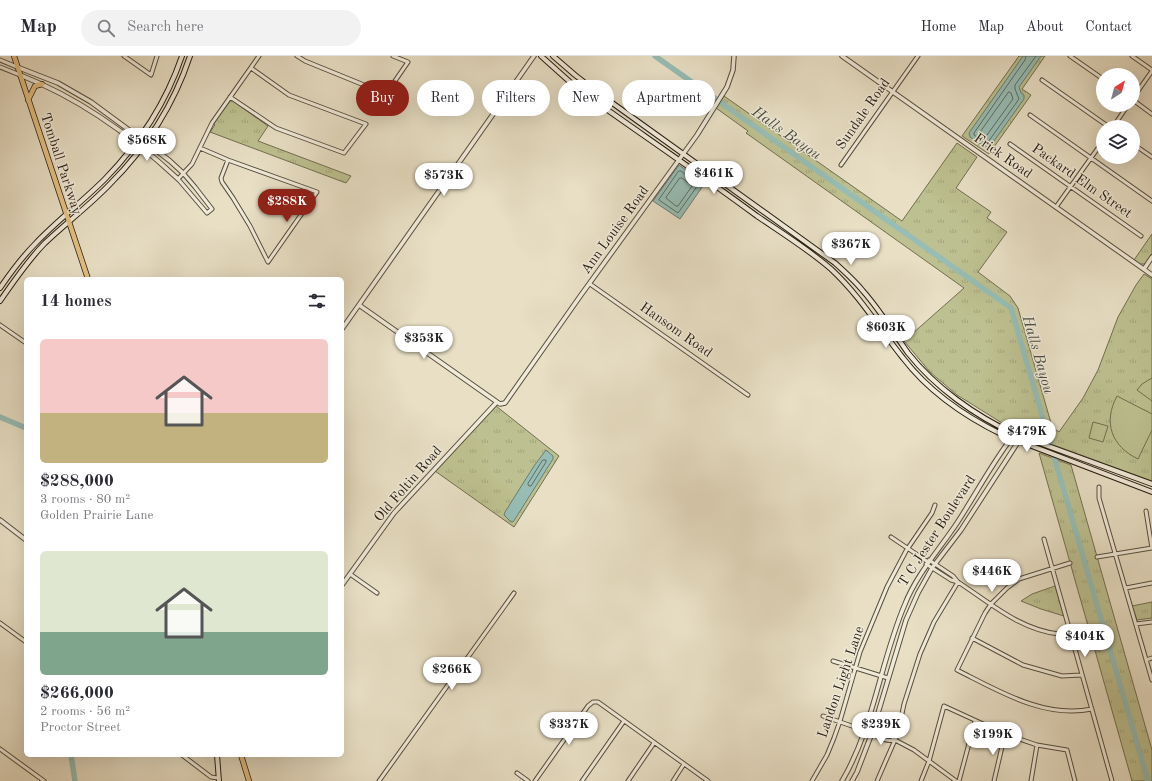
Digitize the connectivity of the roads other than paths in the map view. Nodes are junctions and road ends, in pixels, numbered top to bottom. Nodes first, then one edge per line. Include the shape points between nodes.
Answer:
1 (14, 56) edge
2 (124, 56) edge
3 (157, 56) edge
4 (182, 56) edge
5 (190, 56) edge
6 (259, 56) edge
7 (297, 56) edge
8 (393, 56) edge
9 (534, 56) edge
10 (541, 56) edge
11 (553, 56) edge
12 (734, 56) edge
13 (842, 56) edge
14 (918, 56) edge
15 (1070, 56) edge
16 (1132, 56) edge
17 (0, 60) edge
18 (0, 67) edge
19 (17, 67) junction
20 (251, 68) junction
21 (1152, 70) edge
22 (177, 71) junction
23 (184, 74) junction
24 (1096, 74) edge
25 (20, 75) junction
26 (1042, 80) dead end
27 (42, 84) junction
28 (1140, 88) edge
29 (892, 92) junction
30 (230, 97) junction
31 (28, 100) junction
32 (91, 102) junction
33 (1140, 105) edge
34 (87, 108) junction
35 (1152, 114) edge
36 (1030, 115) dead end
37 (1099, 120) edge
38 (140, 137) junction
39 (146, 142) junction
40 (135, 143) junction
41 (1010, 144) dead end
42 (141, 147) junction
43 (200, 148) junction
44 (1140, 149) edge
45 (1096, 151) edge
46 (683, 153) junction
47 (1152, 157) edge
48 (1091, 158) junction
49 (228, 160) junction
50 (678, 160) junction
51 (841, 165) dead end
52 (183, 173) junction
53 (106, 178) junction
54 (178, 179) junction
55 (112, 183) junction
56 (1070, 187) junction
57 (1152, 201) edge
58 (1056, 207) junction
59 (66, 215) junction
60 (68, 223) junction
61 (785, 226) junction
62 (780, 232) junction
63 (1141, 236) dead end
64 (1152, 257) edge
65 (18, 263) junction
66 (835, 263) junction
67 (24, 268) junction
68 (830, 268) junction
69 (1144, 269) junction
70 (1152, 275) edge
71 (87, 277) edge
72 (590, 284) junction
73 (0, 288) edge
74 (0, 300) edge
75 (359, 305) junction
76 (0, 325) edge
77 (344, 326) edge
78 (24, 342) edge
79 (748, 395) dead end
80 (497, 402) junction
81 (1015, 434) junction
82 (1022, 436) junction
83 (1011, 438) junction
84 (1019, 441) junction
85 (1106, 468) junction
86 (1104, 474) junction
87 (1152, 484) edge
88 (1099, 487) dead end
89 (1152, 492) edge
90 (935, 505) dead end
91 (1146, 511) dead end
92 (0, 520) edge
93 (891, 537) dead end
94 (24, 538) edge
95 (1044, 539) dead end
96 (1152, 548) edge
97 (908, 549) junction
98 (1116, 554) junction
99 (1096, 557) dead end
100 (928, 562) junction
101 (1070, 563) dead end
102 (935, 564) junction
103 (932, 568) junction
104 (1052, 569) junction
105 (350, 574) junction
106 (344, 582) edge
107 (958, 582) junction
108 (1152, 583) edge
109 (1126, 588) junction
110 (377, 593) dead end
111 (514, 593) dead end
112 (991, 604) junction
113 (1152, 622) edge
114 (0, 623) edge
115 (1136, 624) junction
116 (1071, 631) junction
117 (972, 638) junction
118 (24, 641) edge
119 (1152, 658) edge
120 (1146, 660) junction
121 (833, 661) dead end
122 (855, 668) junction
123 (1081, 675) junction
124 (881, 676) junction
125 (888, 678) junction
126 (1152, 680) edge
127 (1092, 709) junction
128 (823, 716) dead end
129 (624, 721) junction
130 (840, 721) junction
131 (975, 721) junction
132 (866, 730) junction
133 (872, 733) junction
134 (1006, 734) junction
135 (895, 740) junction
136 (654, 743) junction
137 (1037, 745) junction
138 (0, 749) edge
139 (185, 757) edge
140 (217, 757) edge
141 (242, 757) edge
142 (929, 761) junction
143 (684, 764) junction
144 (517, 773) dead end
145 (218, 779) edge
146 (44, 781) edge
147 (249, 781) edge
148 (379, 781) edge
149 (528, 781) edge
150 (535, 781) edge
151 (582, 781) edge
152 (628, 781) edge
153 (673, 781) edge
154 (708, 781) edge
155 (812, 781) edge
156 (842, 781) edge
157 (852, 781) edge
158 (877, 781) edge
159 (921, 781) edge
160 (958, 781) edge
161 (994, 781) edge
162 (1031, 781) edge
163 (1075, 781) edge
164 (1112, 781) edge

1 - 19 main road, Tomball Parkway
2 - 3 street via 151,75
4 - 22 main road
5 - 23 main road
6 - 20 street
7 - 8 street via 386,94 408,62
9 - 75 street
10 - 50 main road via 592,99
11 - 46 main road via 597,92
12 - 46 street, Ann Louise Road via 732,74 724,93
13 - 29 street, Frick Road
14 - 29 street, Sundale Road
15 - 24 street
16 - 21 street
17 - 19 street
18 - 25 street
19 - 25 main road, Tomball Parkway
19 - 32 street via 58,83
20 - 30 street
20 - 30 street via 289,95 366,124 344,153 276,128
21 - 28 street
22 - 23 main road
22 - 38 main road via 161,104
23 - 39 main road
25 - 27 street
25 - 31 main road, Tomball Parkway
26 - 37 street
27 - 31 main road via 35,86
27 - 34 street
29 - 51 street, Sundale Road
29 - 58 street, Frick Road
30 - 43 street via 208,130
31 - 59 main road, Tomball Parkway
32 - 34 street
32 - 38 street
33 - 35 street
34 - 40 street
36 - 48 street
38 - 39 street
38 - 40 main road
39 - 42 main road
39 - 52 street
40 - 42 street
40 - 53 main road
41 - 56 street, Packard Elm Street
42 - 54 street
42 - 55 main road
43 - 49 street
43 - 52 street via 192,164
44 - 47 street
45 - 48 street
46 - 50 street, Ann Louise Road
46 - 61 main road
48 - 56 street
48 - 57 street
49 - 49 street via 221,176 222,182 250,226 268,262 317,192
50 - 62 main road
50 - 72 street, Ann Louise Road
52 - 54 street
52 - 54 street via 212,209 207,213
53 - 55 main road
53 - 59 main road
55 - 60 main road
56 - 58 street
56 - 63 street, Packard Elm Street
58 - 69 street, Frick Road
59 - 60 main road, Tomball Parkway
59 - 65 main road via 35,243
60 - 67 main road
60 - 71 main road, Tomball Parkway
61 - 62 main road
61 - 66 main road
62 - 68 main road
64 - 69 street
65 - 67 main road
65 - 73 main road
66 - 68 main road
66 - 81 main road via 863,291 909,353 934,380 971,409
67 - 74 main road
68 - 83 main road via 857,296 903,358 929,386 967,416
69 - 70 street, Frick Road
72 - 79 street, Hansom Road
72 - 80 street, Ann Louise Road via 505,402
75 - 77 street
75 - 80 street
76 - 78 street
80 - 105 street, Old Foltin Road via 394,513
81 - 82 main road
81 - 83 street, T C Jester Boulevard
82 - 84 street, T C Jester Boulevard
82 - 85 main road
83 - 84 main road
83 - 100 street, T C Jester Boulevard
84 - 86 main road
84 - 102 street, T C Jester Boulevard via 961,530
85 - 86 main road
85 - 87 main road
86 - 89 main road
88 - 98 street via 1099,498
90 - 97 street, Landon Light Lane
91 - 96 street
92 - 94 street
93 - 97 street
95 - 104 street
96 - 98 street
97 - 100 street
97 - 122 street, Landon Light Lane via 886,587
98 - 99 street
98 - 109 street
100 - 102 street
100 - 103 street
100 - 124 street, T C Jester Boulevard via 905,603
101 - 104 street
102 - 103 street, T C Jester Boulevard
102 - 107 street
103 - 107 street
103 - 125 street, T C Jester Boulevard via 906,620
104 - 112 street via 1019,579
104 - 116 street
105 - 106 street, Old Foltin Road
105 - 110 street
107 - 112 street
107 - 135 street via 934,622 920,654
108 - 109 street
109 - 115 street
111 - 148 street
112 - 116 street via 1012,619 1034,628 1060,634
112 - 117 street
113 - 115 street
114 - 118 street
115 - 120 street
116 - 123 street
117 - 123 street via 1024,665 1062,676
117 - 127 street via 957,670 1012,697 1035,705 1055,710
119 - 120 street
120 - 126 street
121 - 122 street
122 - 124 street
122 - 130 street, Landon Light Lane
123 - 127 street
124 - 125 street
124 - 132 street, T C Jester Boulevard
125 - 133 street, T C Jester Boulevard
127 - 164 street
128 - 130 street
129 - 136 street
129 - 150 street via 598,702 593,702
129 - 151 street
130 - 132 street
130 - 155 street, Landon Light Lane via 827,755
131 - 134 street
131 - 142 street via 944,706
131 - 160 street
132 - 133 street
132 - 156 street, T C Jester Boulevard
133 - 135 street via 878,732
133 - 157 street, T C Jester Boulevard
134 - 137 street
134 - 161 street
135 - 142 street
135 - 158 street
136 - 143 street
136 - 152 street
137 - 162 street
137 - 163 street via 1067,750
138 - 146 street
139 - 145 street via 211,777
140 - 145 main road
141 - 147 main road
142 - 159 street
142 - 160 street
143 - 153 street
143 - 154 street
144 - 149 street

